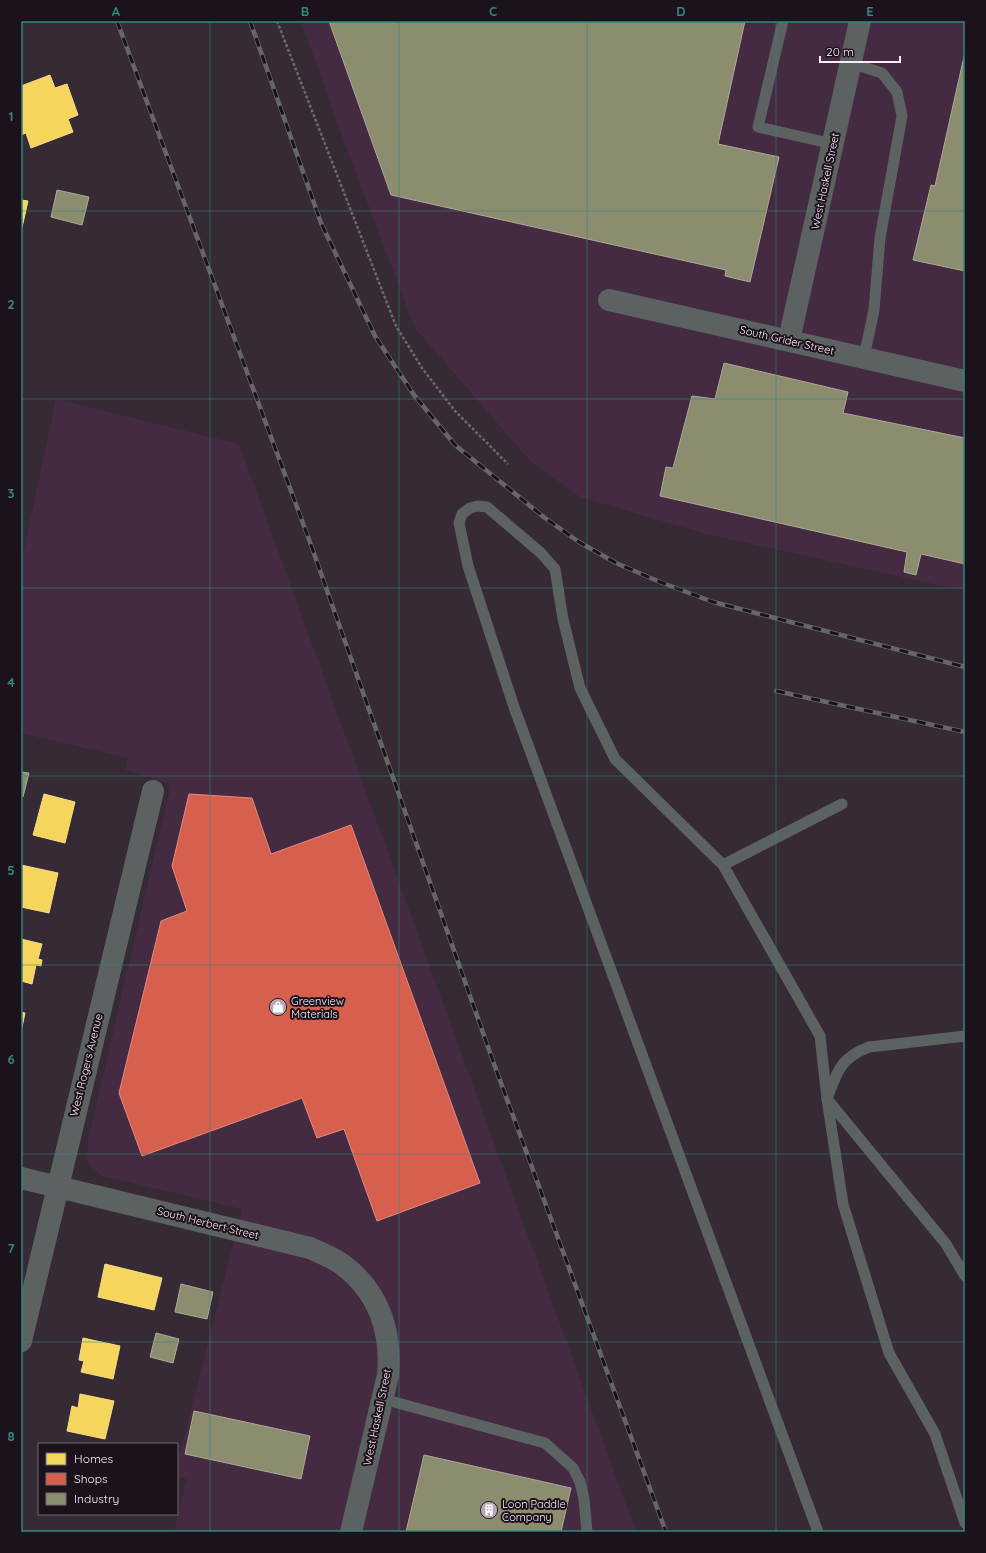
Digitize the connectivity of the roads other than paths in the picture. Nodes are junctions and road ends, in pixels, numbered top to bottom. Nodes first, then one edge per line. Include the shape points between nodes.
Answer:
1 (782, 21) edge
2 (860, 21) edge
3 (851, 63) junction
4 (833, 144) junction
5 (609, 300) dead end
6 (789, 340) junction
7 (864, 358) junction
8 (965, 381) edge
9 (153, 791) dead end
10 (842, 804) dead end
11 (723, 865) junction
12 (965, 1036) edge
13 (827, 1099) junction
14 (21, 1178) edge
15 (57, 1187) junction
16 (965, 1276) edge
17 (376, 1303) joint
18 (21, 1340) edge
19 (383, 1399) junction
20 (965, 1523) edge
21 (351, 1532) edge
22 (587, 1532) edge
23 (818, 1532) edge

1 - 4 lane via 758,127
2 - 3 street, West Haskell Street
3 - 4 street, West Haskell Street
3 - 7 lane via 882,73 898,92 902,116 880,238 874,310
4 - 6 street, West Haskell Street
5 - 6 street, South Grider Street
6 - 7 street, South Grider Street
7 - 8 street, South Grider Street
9 - 15 street, West Rogers Avenue
10 - 11 lane
11 - 13 lane via 820,1036
11 - 23 lane via 615,759 580,688 563,619 555,569 541,553 487,507 470,508 462,514 459,523 468,566 514,707
12 - 13 lane via 869,1047 857,1051 844,1060
13 - 16 lane via 946,1244
13 - 20 lane via 843,1204 889,1354 935,1434
14 - 15 street, South Herbert Street
15 - 17 street, South Herbert Street via 310,1248 342,1264 364,1283
15 - 18 street, West Rogers Avenue
17 - 19 street, West Haskell Street via 388,1335 390,1354
19 - 21 street, West Haskell Street
19 - 22 lane via 546,1443 573,1468 580,1482

